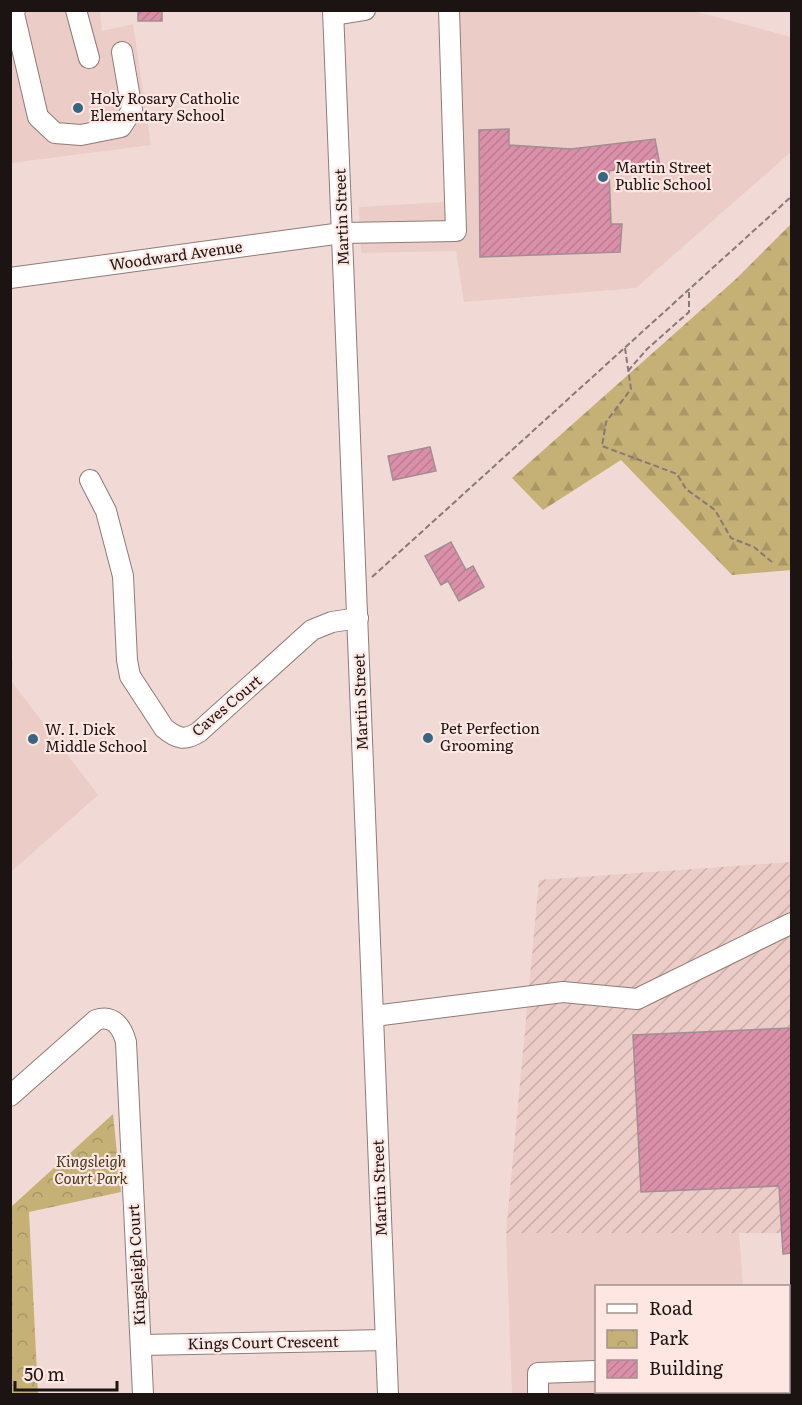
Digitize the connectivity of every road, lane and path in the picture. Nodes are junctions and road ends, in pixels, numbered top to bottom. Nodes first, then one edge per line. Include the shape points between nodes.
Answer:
1 (15, 10) edge
2 (76, 10) edge
3 (365, 10) edge
4 (449, 10) edge
5 (334, 13) edge
6 (122, 52) dead end
7 (89, 58) dead end
8 (792, 196) edge
9 (342, 233) junction
10 (10, 278) edge
11 (689, 289) junction
12 (625, 347) junction
13 (628, 370) junction
14 (90, 480) dead end
15 (772, 562) dead end
16 (356, 591) junction
17 (358, 618) junction
18 (792, 923) edge
19 (374, 1016) junction
20 (10, 1096) edge
21 (386, 1340) junction
22 (141, 1346) junction
23 (595, 1371) edge
24 (143, 1395) edge
25 (388, 1395) edge
26 (538, 1395) edge

1 - 6 street via 38,117 55,133 81,135 122,127 132,110
2 - 7 street
3 - 5 street
4 - 9 street, Woodward Avenue via 456,231
5 - 9 street, Martin Street
8 - 11 path
9 - 10 street, Woodward Avenue
9 - 16 street, Martin Street
11 - 12 path
11 - 13 path via 689,312
12 - 13 path
12 - 16 path
13 - 15 path via 631,389 606,422 602,446 677,474 687,489 715,510 731,538 754,547
14 - 17 street, Caves Court via 106,511 123,576 130,676 171,734 190,738 199,732 312,630
16 - 17 street, Martin Street
17 - 19 street, Martin Street
18 - 19 street via 637,999 563,992
19 - 21 street, Martin Street
20 - 22 street, Kingsleigh Court via 96,1020 111,1019 123,1032
21 - 22 street, Kings Court Crescent
21 - 25 street, Martin Street
22 - 24 street, Kingsleigh Court
23 - 26 street via 538,1373

